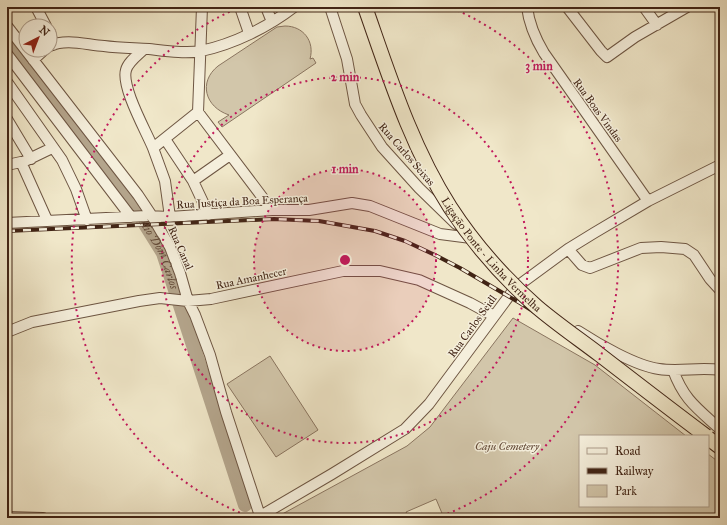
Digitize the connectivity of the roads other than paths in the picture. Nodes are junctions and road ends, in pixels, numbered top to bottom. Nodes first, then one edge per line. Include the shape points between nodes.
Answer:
1 (36, 7) edge
2 (202, 7) edge
3 (240, 7) edge
4 (266, 7) edge
5 (294, 7) edge
6 (330, 7) edge
7 (365, 7) edge
8 (527, 7) edge
9 (567, 7) edge
10 (644, 7) edge
11 (684, 8) edge
12 (42, 18) edge
13 (272, 22) junction
14 (657, 25) junction
15 (7, 26) edge
16 (249, 33) junction
17 (58, 44) edge
18 (144, 49) junction
19 (200, 51) junction
20 (7, 54) edge
21 (33, 60) joint
22 (7, 82) edge
23 (198, 112) junction
24 (7, 119) edge
25 (165, 139) junction
26 (52, 148) junction
27 (153, 148) junction
28 (230, 155) junction
29 (26, 161) junction
30 (7, 165) edge
31 (720, 165) edge
32 (193, 181) junction
33 (648, 201) junction
34 (272, 210) junction
35 (208, 215) junction
36 (141, 216) junction
37 (170, 217) junction
38 (47, 220) junction
39 (87, 220) junction
40 (7, 223) edge
41 (471, 238) junction
42 (568, 249) junction
43 (515, 288) junction
44 (720, 290) edge
45 (180, 300) junction
46 (494, 316) junction
47 (7, 332) edge
48 (673, 370) junction
49 (720, 370) edge
50 (720, 429) edge
51 (705, 435) edge
52 (709, 439) edge
53 (720, 447) edge
54 (7, 517) edge
55 (258, 517) edge
56 (43, 518) edge

1 - 12 street
2 - 19 street
3 - 16 street
4 - 13 street
5 - 13 street
6 - 41 street, Rua Carlos Seixas via 347,59 355,104 361,115 382,147 419,188
7 - 51 highway, Ligação Ponte - Linha Vermelha, bridge via 393,87 421,154 450,207 476,243 538,308
8 - 33 street, Rua Boas Vindas via 534,37
9 - 14 street via 607,57
10 - 14 street
11 - 14 street
13 - 16 street
15 - 21 street, Rua Canal
16 - 19 street via 223,45
17 - 18 street via 72,42
18 - 19 street
18 - 27 street via 129,65 125,76 130,96
19 - 23 street
20 - 36 street
21 - 36 street, Rua Canal via 138,195
22 - 26 street
23 - 25 street
23 - 28 street
24 - 29 street
25 - 27 street
25 - 32 street
26 - 29 street
26 - 39 street via 69,174
27 - 37 street via 165,181
28 - 32 street
28 - 34 street
29 - 30 street
29 - 38 street
31 - 33 street, Rua Carlos Seidl
32 - 35 street
33 - 42 street, Rua Carlos Seidl
34 - 35 street, Rua Justiça da Boa Esperança
34 - 41 street, Rua Justiça da Boa Esperança via 309,210 360,203 440,234
35 - 37 street, Rua Justiça da Boa Esperança
36 - 37 street, Rua Justiça da Boa Esperança
36 - 39 street, Rua Justiça da Boa Esperança
36 - 45 street, Rua Canal via 170,247 180,272
38 - 39 street, Rua Justiça da Boa Esperança
38 - 40 street, Rua Justiça da Boa Esperança
41 - 43 street, Rua Carlos Seixas
42 - 43 street, Rua Carlos Seidl
42 - 44 street via 582,265 590,268 641,248 685,249 694,255
43 - 46 street, Rua Carlos Seidl
43 - 48 street, Rua Carlos Seixas via 609,350 645,365
45 - 46 street, Rua Amanhecer via 211,299 343,271 380,271 419,280
45 - 47 street, Rua Amanhecer via 148,299 32,322
45 - 55 street, Rua Canal via 195,315 210,355
46 - 55 street, Rua Carlos Seidl via 429,404 405,429
48 - 49 street, Rua Carlos Seixas
48 - 50 street via 688,399
52 - 53 highway, bridge
54 - 56 street

